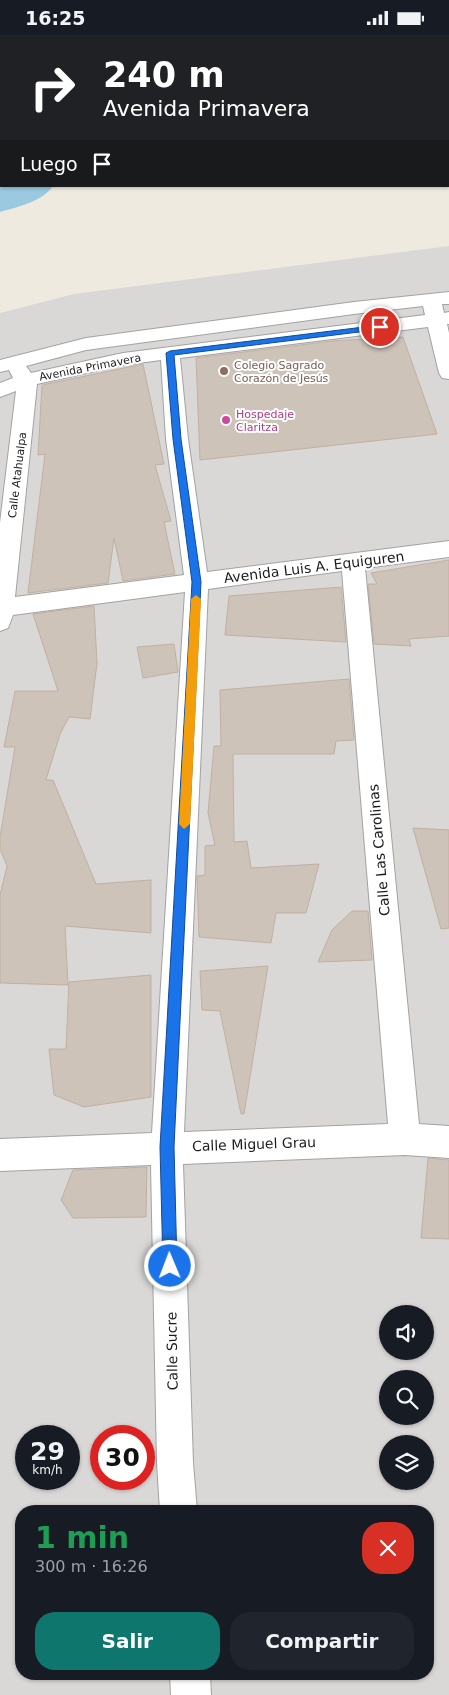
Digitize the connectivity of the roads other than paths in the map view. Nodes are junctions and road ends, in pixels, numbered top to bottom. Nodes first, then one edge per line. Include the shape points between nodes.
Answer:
1 (440, 299) edge
2 (443, 319) edge
3 (170, 353) junction
4 (7, 364) edge
5 (449, 373) edge
6 (26, 380) junction
7 (0, 390) edge
8 (449, 549) edge
9 (353, 562) junction
10 (197, 582) junction
11 (1, 612) edge
12 (405, 1139) junction
13 (449, 1141) edge
14 (167, 1147) junction
15 (0, 1155) edge
16 (178, 1505) edge
17 (190, 1680) edge
18 (191, 1695) edge

1 - 2 street
1 - 4 street, Avenida Primavera via 152,334 86,344
2 - 3 street, Avenida Primavera
2 - 5 street
3 - 6 street, Avenida Primavera via 123,359
3 - 10 street, Calle Sucre via 177,439
4 - 6 street
6 - 7 street, Avenida Primavera
6 - 11 street, Calle Atahualpa
8 - 9 street, Avenida Luis A. Equiguren
9 - 10 street, Avenida Luis A. Equiguren
9 - 12 street, Calle Las Carolinas
10 - 11 street, Avenida Luis A. Equiguren
10 - 14 street, Calle Sucre
12 - 13 street, Calle Miguel Grau
12 - 14 street, Calle Miguel Grau
14 - 15 street, Calle Miguel Grau
14 - 16 street, Calle Sucre
17 - 18 street

